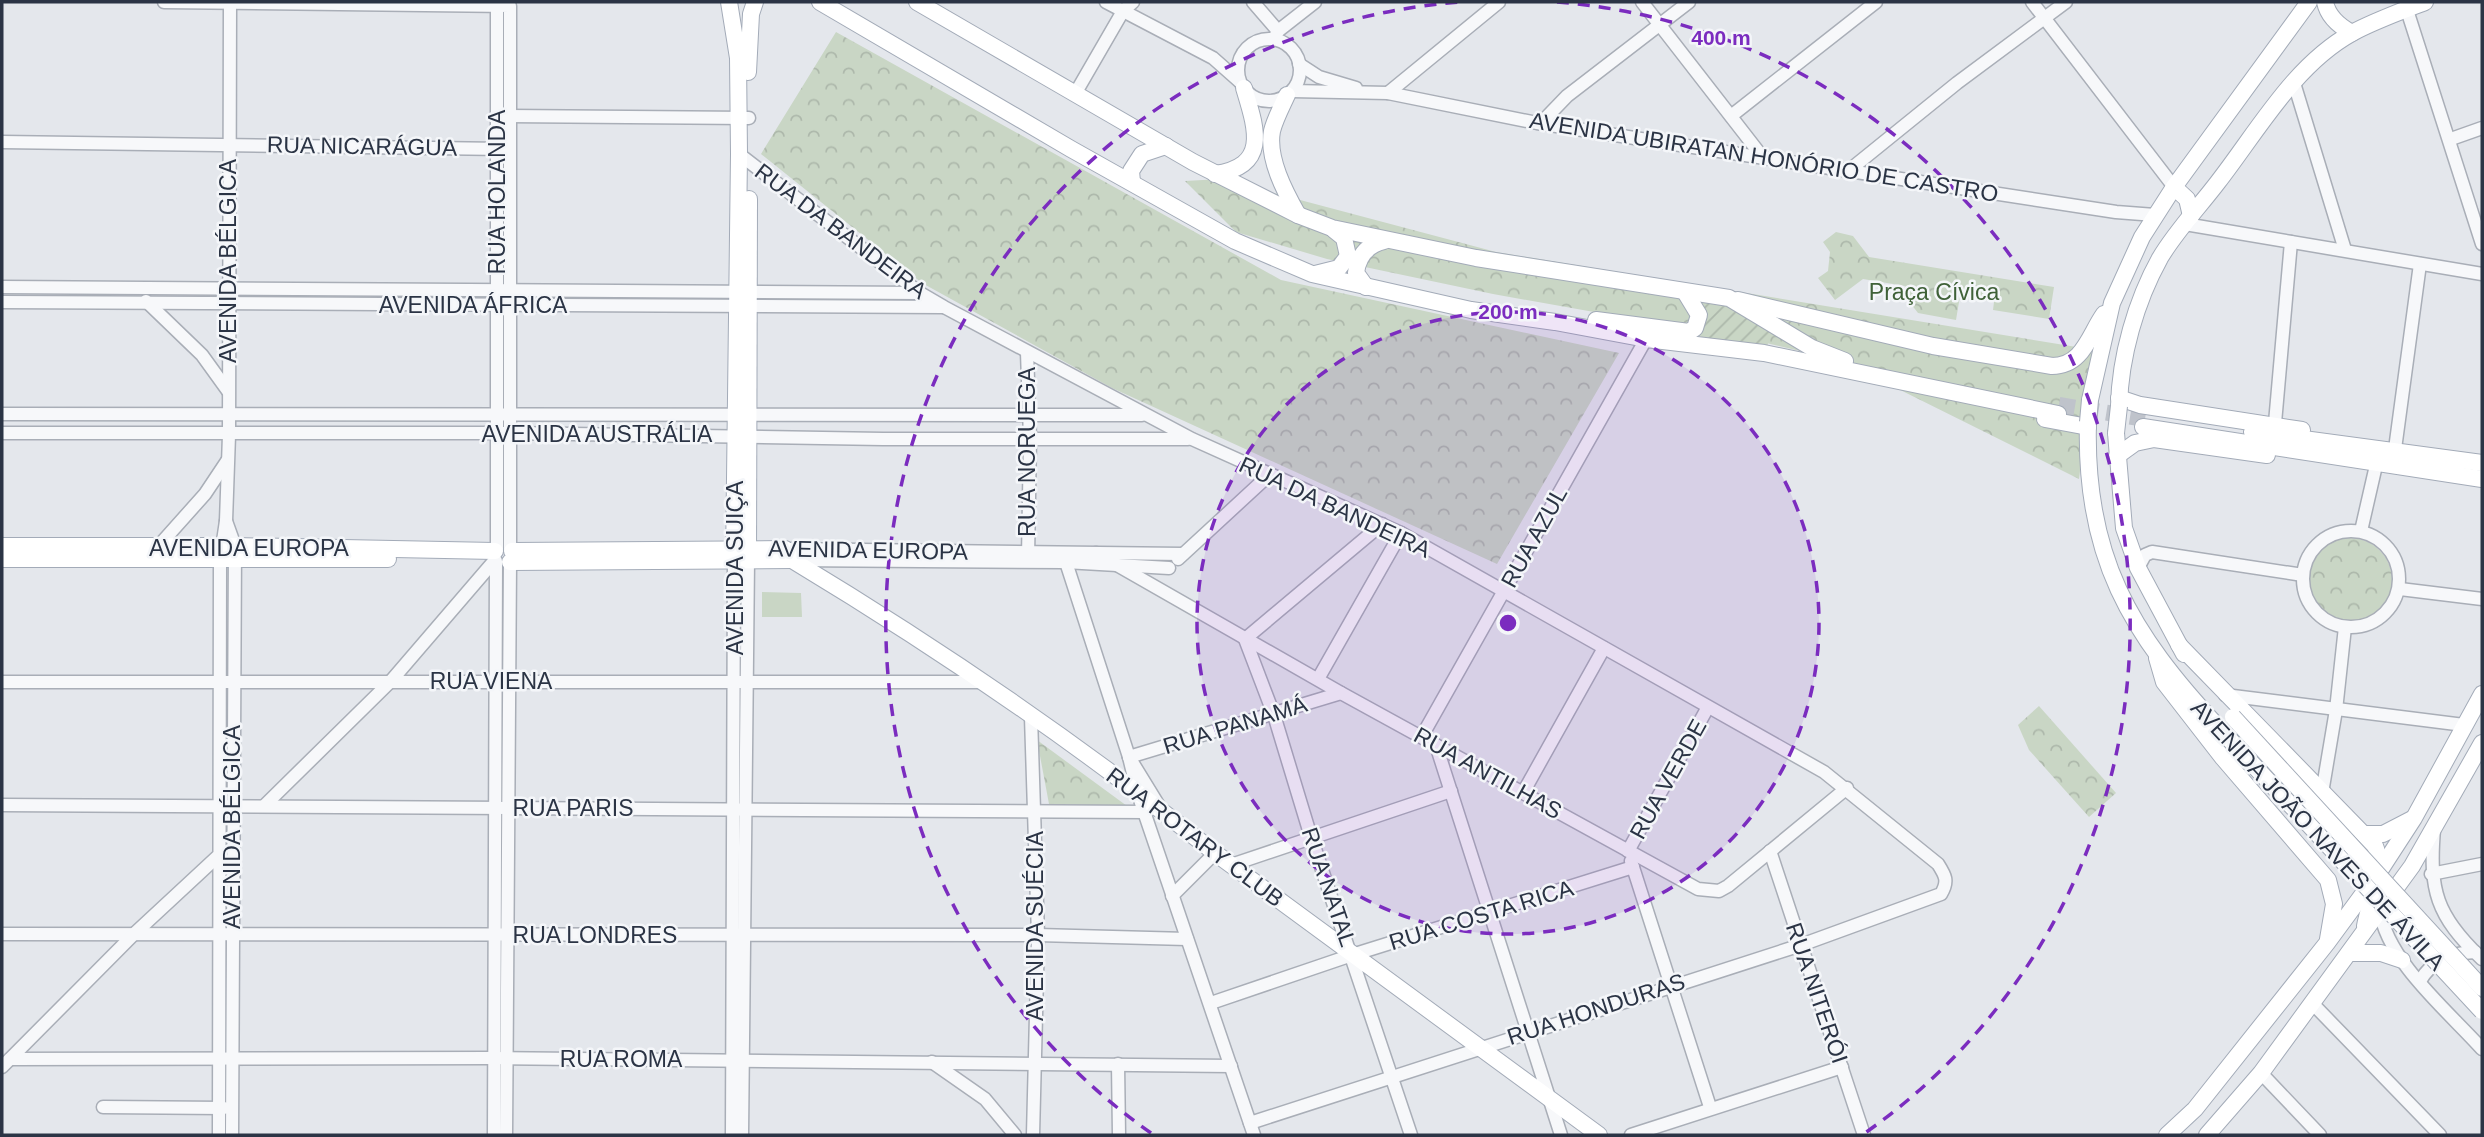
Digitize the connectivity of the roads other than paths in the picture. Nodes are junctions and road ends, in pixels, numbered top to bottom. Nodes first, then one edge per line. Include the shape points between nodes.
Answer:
1 (164, 2) edge
2 (729, 2) edge
3 (755, 2) edge
4 (820, 2) edge
5 (917, 2) edge
6 (1106, 2) edge
7 (1253, 2) edge
8 (1315, 2) edge
9 (1499, 2) edge
10 (1642, 2) edge
11 (1689, 2) edge
12 (1876, 2) edge
13 (2032, 2) edge
14 (2066, 2) edge
15 (2309, 2) edge
16 (2325, 2) edge
17 (2424, 2) edge
18 (230, 3) edge
19 (497, 4) junction
20 (1128, 6) edge
21 (2407, 9) junction
22 (2045, 18) junction
23 (1659, 24) junction
24 (2352, 33) junction
25 (1276, 35) junction
26 (1242, 53) junction
27 (1213, 58) junction
28 (1299, 64) junction
29 (2294, 83) junction
30 (1242, 85) junction
31 (1289, 93) junction
32 (1373, 93) junction
33 (1388, 93) junction
34 (1075, 94) junction
35 (498, 116) junction
36 (511, 116) junction
37 (1731, 116) junction
38 (744, 118) junction
39 (1541, 123) junction
40 (2482, 128) edge
41 (2451, 139) junction
42 (2, 142) edge
43 (229, 143) junction
44 (1166, 146) junction
45 (505, 149) junction
46 (744, 159) junction
47 (1764, 159) junction
48 (1847, 172) junction
49 (1215, 174) junction
50 (1132, 182) junction
51 (2174, 187) junction
52 (1297, 215) junction
53 (2155, 215) junction
54 (2188, 220) junction
55 (1332, 228) junction
56 (1384, 242) junction
57 (2291, 242) junction
58 (2482, 244) edge
59 (2345, 250) junction
60 (2420, 264) junction
61 (1312, 274) junction
62 (2482, 274) edge
63 (2, 287) edge
64 (50, 287) junction
65 (1366, 287) junction
66 (132, 288) junction
67 (230, 288) junction
68 (504, 291) junction
69 (664, 292) junction
70 (1685, 292) junction
71 (920, 293) junction
72 (1729, 298) junction
73 (742, 299) junction
74 (2, 302) edge
75 (50, 302) junction
76 (148, 302) junction
77 (2112, 303) junction
78 (229, 304) junction
79 (504, 306) junction
80 (665, 306) junction
81 (944, 307) junction
82 (1555, 321) junction
83 (1646, 339) junction
84 (1704, 344) junction
85 (1027, 352) junction
86 (228, 391) junction
87 (2119, 402) junction
88 (228, 412) junction
89 (2, 414) edge
90 (504, 414) junction
91 (568, 414) junction
92 (741, 415) junction
93 (1146, 415) junction
94 (1030, 417) junction
95 (2144, 423) tunnel mouth
96 (2275, 423) junction
97 (2088, 425) junction
98 (2, 433) edge
99 (503, 433) junction
100 (570, 433) junction
101 (229, 435) junction
102 (741, 435) junction
103 (1030, 438) junction
104 (1192, 439) junction
105 (2395, 449) junction
106 (2117, 456) junction
107 (2369, 456) junction
108 (227, 461) junction
109 (2482, 463) edge
110 (1268, 476) junction
111 (2482, 479) edge
112 (1382, 524) junction
113 (2361, 531) junction
114 (1401, 533) junction
115 (2, 546) edge
116 (158, 547) junction
117 (1096, 552) junction
118 (227, 553) junction
119 (788, 554) junction
120 (1183, 554) junction
121 (741, 555) junction
122 (502, 556) junction
123 (1028, 557) junction
124 (1065, 557) junction
125 (2, 559) edge
126 (144, 560) junction
127 (1118, 565) junction
128 (1169, 568) junction
129 (2138, 568) junction
130 (2303, 575) junction
131 (1152, 584) junction
132 (2400, 589) junction
133 (1503, 592) junction
134 (2482, 598) edge
135 (2345, 627) junction
136 (1245, 639) junction
137 (2179, 645) junction
138 (1604, 648) junction
139 (2157, 658) junction
140 (503, 680) junction
141 (1318, 680) junction
142 (391, 681) junction
143 (2, 682) edge
144 (226, 682) junction
145 (980, 682) junction
146 (740, 683) junction
147 (1341, 693) junction
148 (2482, 694) edge
149 (2225, 695) junction
150 (1708, 707) junction
151 (2336, 710) junction
152 (1274, 715) junction
153 (1031, 717) junction
154 (2464, 725) junction
155 (1422, 736) junction
156 (2482, 743) edge
157 (1436, 745) junction
158 (1129, 757) junction
159 (1847, 788) junction
160 (1451, 791) junction
161 (1524, 791) junction
162 (1138, 794) junction
163 (2326, 799) junction
164 (2, 805) edge
165 (226, 806) junction
166 (264, 806) junction
167 (500, 808) junction
168 (739, 809) junction
169 (1153, 811) junction
170 (1035, 813) junction
171 (2414, 818) junction
172 (2434, 828) junction
173 (2364, 834) junction
174 (1311, 837) junction
175 (2297, 841) junction
176 (1628, 851) junction
177 (1769, 851) junction
178 (1214, 853) junction
179 (232, 856) junction
180 (217, 857) junction
181 (2387, 860) junction
182 (2482, 864) edge
183 (1231, 865) junction
184 (1633, 867) junction
185 (2431, 874) junction
186 (2377, 875) junction
187 (1941, 894) joint
188 (1172, 896) junction
189 (2380, 910) junction
190 (1490, 912) junction
191 (2363, 932) junction
192 (2, 934) edge
193 (134, 934) junction
194 (225, 934) junction
195 (507, 935) junction
196 (738, 935) junction
197 (1038, 935) junction
198 (494, 936) junction
199 (1188, 939) junction
200 (2327, 943) junction
201 (1801, 945) junction
202 (2349, 953) junction
203 (1352, 955) junction
204 (2479, 956) edge
205 (2402, 960) junction
206 (2420, 981) junction
207 (1671, 985) junction
208 (2482, 988) edge
209 (1210, 1003) junction
210 (2312, 1003) junction
211 (2482, 1011) edge
212 (1528, 1031) junction
213 (1477, 1048) junction
214 (2482, 1049) edge
215 (225, 1057) junction
216 (500, 1058) junction
217 (738, 1059) junction
218 (932, 1062) junction
219 (1034, 1062) junction
220 (6, 1063) edge
221 (1118, 1064) junction
222 (1231, 1066) junction
223 (1842, 1067) junction
224 (2261, 1073) junction
225 (1392, 1077) junction
226 (1551, 1103) junction
227 (103, 1107) dead end
228 (225, 1107) junction
229 (1710, 1107) junction
230 (1252, 1129) edge
231 (219, 1135) edge
232 (232, 1135) edge
233 (494, 1135) edge
234 (506, 1135) edge
235 (732, 1135) edge
236 (742, 1135) edge
237 (1016, 1135) edge
238 (1032, 1135) edge
239 (1119, 1135) edge
240 (1411, 1135) edge
241 (1561, 1135) edge
242 (1599, 1135) edge
243 (1631, 1135) edge
244 (1864, 1135) edge
245 (2167, 1135) edge
246 (2207, 1135) edge
247 (2320, 1135) edge
248 (2440, 1135) edge

1 - 18 street
2 - 38 main road, AVENIDA SUIÇA
3 - 38 main road, AVENIDA SUIÇA
4 - 50 main road
5 - 34 main road
6 - 20 street
7 - 25 street
8 - 25 street
9 - 33 street
10 - 23 street
11 - 23 street
12 - 37 street
13 - 22 street
14 - 22 street
15 - 51 main road, AVENIDA JOÃO NAVES DE ÁVILA
16 - 24 main road via 2335,21
17 - 21 main road, AVENIDA JOÃO NAVES DE ÁVILA
18 - 19 street
18 - 43 street, AVENIDA BÉLGICA
19 - 35 street, RUA HOLANDA
19 - 36 street, RUA HOLANDA via 511,8
20 - 27 street
20 - 34 street
21 - 24 main road, AVENIDA JOÃO NAVES DE ÁVILA
21 - 41 street
22 - 48 street
22 - 51 street
23 - 37 street
23 - 39 street via 1567,96
24 - 29 main road, AVENIDA JOÃO NAVES DE ÁVILA
25 - 26 street via 1256,41
25 - 28 street
26 - 27 street
26 - 30 street via 1237,72
27 - 30 street
28 - 31 street via 1297,81
28 - 32 street, AVENIDA UBIRATAN HONÓRIO DE CASTRO via 1335,83
29 - 54 main road, AVENIDA JOÃO NAVES DE ÁVILA
29 - 59 street
30 - 31 street via 1269,101
30 - 49 main road via 1255,132 1251,155 1244,166
31 - 32 street, AVENIDA UBIRATAN HONÓRIO DE CASTRO
31 - 52 main road via 1275,122 1272,143 1277,169
32 - 33 street, AVENIDA UBIRATAN HONÓRIO DE CASTRO
33 - 39 street, AVENIDA UBIRATAN HONÓRIO DE CASTRO
34 - 44 main road
35 - 36 street
35 - 45 street, RUA HOLANDA
36 - 38 street
36 - 45 street, RUA HOLANDA
37 - 47 street
38 - 46 main road, AVENIDA SUIÇA
39 - 47 street, AVENIDA UBIRATAN HONÓRIO DE CASTRO
40 - 41 street
41 - 58 street
42 - 43 street, RUA NICARÁGUA
43 - 45 street, RUA NICARÁGUA
43 - 67 street, AVENIDA BÉLGICA
44 - 49 main road
44 - 50 main road via 1142,154 1131,171
45 - 68 street, RUA HOLANDA
46 - 71 street, RUA DA BANDEIRA
46 - 73 main road, AVENIDA SUIÇA
47 - 48 street, AVENIDA UBIRATAN HONÓRIO DE CASTRO
48 - 53 street, AVENIDA UBIRATAN HONÓRIO DE CASTRO
49 - 52 main road
50 - 61 main road via 1235,241
51 - 53 main road, AVENIDA JOÃO NAVES DE ÁVILA
51 - 54 main road via 2187,199
52 - 55 main road
53 - 77 main road, AVENIDA JOÃO NAVES DE ÁVILA
54 - 57 street
54 - 87 main road, AVENIDA JOÃO NAVES DE ÁVILA via 2147,287 2130,335
55 - 56 main road
55 - 61 main road via 1344,238 1348,256 1339,268
56 - 65 main road via 1365,250 1357,263 1356,273
56 - 70 main road
57 - 59 street
57 - 96 street
59 - 60 street
60 - 62 street
60 - 105 street
61 - 65 main road
63 - 64 street, AVENIDA ÁFRICA
64 - 66 street, AVENIDA ÁFRICA
64 - 75 street
65 - 82 main road via 1471,310
66 - 67 street, AVENIDA ÁFRICA
66 - 76 street
67 - 68 street, AVENIDA ÁFRICA
67 - 78 street, AVENIDA BÉLGICA
68 - 69 street, AVENIDA ÁFRICA
68 - 79 street, RUA HOLANDA
69 - 73 street, AVENIDA ÁFRICA
69 - 80 street
70 - 72 main road
70 - 82 main road via 1699,315 1689,332 1585,318
71 - 73 street, AVENIDA ÁFRICA
71 - 81 street, RUA DA BANDEIRA
72 - 77 main road via 1933,346 2052,366 2069,364 2077,357
72 - 84 main road via 1812,348 1843,360 2059,410
73 - 80 street, AVENIDA ÁFRICA
73 - 81 street, AVENIDA ÁFRICA
73 - 92 main road, AVENIDA SUIÇA
74 - 75 street, AVENIDA ÁFRICA
75 - 76 street, AVENIDA ÁFRICA
76 - 78 street, AVENIDA ÁFRICA
76 - 86 street via 202,355
77 - 97 main road, AVENIDA JOÃO NAVES DE ÁVILA, bridge
78 - 79 street, AVENIDA ÁFRICA
78 - 86 street, AVENIDA BÉLGICA
79 - 80 street, AVENIDA ÁFRICA
79 - 90 street, RUA HOLANDA
81 - 85 street, RUA DA BANDEIRA
82 - 83 main road
83 - 84 main road
83 - 133 street, RUA AZUL
84 - 97 main road via 1815,373
85 - 93 street, RUA DA BANDEIRA
85 - 94 street, RUA NORUEGA
86 - 88 street, AVENIDA BÉLGICA
87 - 96 main road
87 - 106 main road, AVENIDA JOÃO NAVES DE ÁVILA, bridge
88 - 89 street, AVENIDA AUSTRÁLIA
88 - 90 street, AVENIDA AUSTRÁLIA
88 - 101 street, AVENIDA BÉLGICA
90 - 91 street, AVENIDA AUSTRÁLIA
90 - 99 street, RUA HOLANDA
91 - 92 street, AVENIDA AUSTRÁLIA
91 - 100 street
92 - 94 street, AVENIDA AUSTRÁLIA
92 - 102 main road, AVENIDA SUIÇA
93 - 94 street, AVENIDA AUSTRÁLIA
93 - 104 street, RUA DA BANDEIRA
94 - 103 street, RUA NORUEGA
95 - 107 main road
96 - 107 main road
97 - 139 main road, AVENIDA JOÃO NAVES DE ÁVILA via 2093,517 2115,583
98 - 101 street, AVENIDA AUSTRÁLIA
99 - 100 street, AVENIDA AUSTRÁLIA
99 - 101 street, AVENIDA AUSTRÁLIA
99 - 122 street, RUA HOLANDA
100 - 102 street, AVENIDA AUSTRÁLIA
101 - 108 street, AVENIDA BÉLGICA
102 - 103 street, AVENIDA AUSTRÁLIA
102 - 121 main road, AVENIDA SUIÇA
103 - 104 street, AVENIDA AUSTRÁLIA
103 - 123 street, RUA NORUEGA
104 - 110 street, RUA DA BANDEIRA
105 - 107 main road
105 - 109 main road
106 - 107 main road via 2135,443 2154,439 2232,452
106 - 129 main road, AVENIDA JOÃO NAVES DE ÁVILA via 2124,528
107 - 111 main road
107 - 113 street
108 - 116 street
108 - 118 street, AVENIDA BÉLGICA
110 - 112 street, RUA DA BANDEIRA
110 - 120 street
112 - 114 street, RUA DA BANDEIRA
112 - 136 street
113 - 130 street via 2330,535 2314,547
113 - 132 street via 2389,548 2399,569
114 - 133 street, RUA DA BANDEIRA
114 - 141 street
115 - 116 main road, AVENIDA EUROPA
116 - 118 main road, AVENIDA EUROPA
116 - 126 street
117 - 120 street, AVENIDA EUROPA
117 - 124 street, AVENIDA EUROPA
117 - 127 street, RUA ANTILHAS
118 - 122 main road, AVENIDA EUROPA
118 - 126 main road, AVENIDA EUROPA
118 - 144 street, AVENIDA BÉLGICA
119 - 121 main road, AVENIDA EUROPA
119 - 123 street, AVENIDA EUROPA
119 - 145 main road, RUA ROTARY CLUB
120 - 128 street
121 - 122 main road, AVENIDA EUROPA
121 - 146 street, AVENIDA SUIÇA
122 - 140 street, RUA HOLANDA
122 - 142 street
123 - 124 street, AVENIDA EUROPA
124 - 127 street, AVENIDA EUROPA
124 - 158 street
125 - 126 main road, AVENIDA EUROPA
127 - 128 street, AVENIDA EUROPA
127 - 131 street, RUA ANTILHAS
128 - 131 street
129 - 130 street via 2144,555 2152,552
129 - 137 main road, AVENIDA JOÃO NAVES DE ÁVILA
130 - 135 street via 2307,599 2316,613
131 - 136 street, RUA ANTILHAS
132 - 134 street
132 - 135 street via 2382,617 2363,626
133 - 138 street, RUA DA BANDEIRA
133 - 155 street, RUA AZUL
135 - 151 street
136 - 141 street, RUA ANTILHAS
136 - 152 street, RUA NATAL
137 - 149 main road, AVENIDA JOÃO NAVES DE ÁVILA
137 - 208 main road, AVENIDA JOÃO NAVES DE ÁVILA, bridge via 2197,678
138 - 150 street, RUA DA BANDEIRA
138 - 161 street
139 - 175 main road, AVENIDA JOÃO NAVES DE ÁVILA via 2164,682 2223,758
139 - 211 main road, AVENIDA JOÃO NAVES DE ÁVILA, bridge
140 - 142 street, RUA VIENA
140 - 146 street, RUA VIENA
140 - 167 street, RUA HOLANDA
141 - 147 street, RUA ANTILHAS
142 - 144 street, RUA VIENA
142 - 166 street
143 - 144 street, RUA VIENA
144 - 165 street, AVENIDA BÉLGICA
145 - 146 street, RUA VIENA
145 - 153 main road, RUA ROTARY CLUB
146 - 168 street, AVENIDA SUIÇA
147 - 152 street, RUA PANAMÁ
147 - 155 street, RUA ANTILHAS
148 - 154 main road
149 - 151 street
149 - 163 main road, AVENIDA JOÃO NAVES DE ÁVILA
150 - 159 street, RUA DA BANDEIRA
150 - 176 street, RUA VERDE
151 - 154 street
151 - 163 street
152 - 158 street, RUA PANAMÁ
152 - 174 street, RUA NATAL
153 - 162 main road, RUA ROTARY CLUB
153 - 170 street, AVENIDA SUÉCIA
154 - 171 main road
155 - 157 street, RUA ANTILHAS
156 - 172 main road
157 - 160 street
157 - 161 street, RUA ANTILHAS
158 - 162 street
158 - 169 street
159 - 177 street, RUA ANTILHAS
159 - 187 street, RUA DA BANDEIRA via 1938,864 1946,876
160 - 174 street
160 - 190 street
161 - 176 street, RUA ANTILHAS
162 - 169 main road, RUA ROTARY CLUB
163 - 173 main road, AVENIDA JOÃO NAVES DE ÁVILA
163 - 175 main road via 2323,830 2315,839
164 - 165 street, RUA PARIS
165 - 166 street, RUA PARIS
165 - 179 street, AVENIDA BÉLGICA
165 - 180 street, AVENIDA BÉLGICA
166 - 167 street, RUA PARIS
167 - 168 street, RUA PARIS
167 - 195 street, RUA HOLANDA
167 - 198 street, RUA HOLANDA
168 - 170 street, RUA PARIS
168 - 196 street, AVENIDA SUIÇA
169 - 170 street, RUA PARIS
169 - 178 main road, RUA ROTARY CLUB
169 - 188 street
170 - 197 street, AVENIDA SUÉCIA
171 - 173 main road, AVENIDA JOÃO NAVES DE ÁVILA via 2383,834
171 - 181 main road
172 - 185 street
172 - 189 main road
173 - 186 main road via 2378,853
174 - 183 street
174 - 203 street, RUA NATAL
175 - 200 main road, AVENIDA JOÃO NAVES DE ÁVILA via 2333,891
176 - 177 street, RUA ANTILHAS via 1707,892 1728,886
176 - 184 street
177 - 201 street, RUA NITERÓI
178 - 183 main road, RUA ROTARY CLUB
178 - 188 street
179 - 180 street
179 - 194 street, AVENIDA BÉLGICA
180 - 193 street
180 - 194 street, AVENIDA BÉLGICA
181 - 186 main road
181 - 189 main road
182 - 185 street
183 - 203 main road, RUA ROTARY CLUB
184 - 190 street, RUA COSTA RICA
184 - 207 street
185 - 204 street via 2443,913
186 - 191 main road
186 - 200 main road
187 - 201 street, RUA HONDURAS
188 - 199 street
189 - 191 main road
189 - 205 street via 2388,940
190 - 203 street, RUA COSTA RICA
190 - 212 street
191 - 202 main road
192 - 193 street, RUA LONDRES
193 - 194 street, RUA LONDRES
193 - 220 street
194 - 198 street, RUA LONDRES
194 - 215 street, AVENIDA BÉLGICA
195 - 196 street, RUA LONDRES
195 - 198 street, RUA LONDRES
195 - 216 street, RUA HOLANDA
196 - 197 street, RUA LONDRES
196 - 217 street, AVENIDA SUIÇA
197 - 199 street, RUA LONDRES
197 - 219 street, AVENIDA SUÉCIA
198 - 216 street, RUA HOLANDA
199 - 209 street
200 - 245 main road via 2194,1109
201 - 207 street, RUA HONDURAS
201 - 223 street, RUA NITERÓI
202 - 205 main road
202 - 210 main road
203 - 209 street, RUA COSTA RICA
203 - 213 main road, RUA ROTARY CLUB
203 - 225 street, RUA NATAL
204 - 206 street via 2448,955
205 - 206 street
206 - 214 street
207 - 212 street, RUA HONDURAS
207 - 229 street
209 - 222 street
210 - 224 main road
210 - 248 street
212 - 213 street, RUA HONDURAS
212 - 226 street
213 - 225 street, RUA HONDURAS
213 - 226 main road, RUA ROTARY CLUB
215 - 216 street, RUA ROMA
215 - 220 street, RUA ROMA
215 - 228 street, AVENIDA BÉLGICA
216 - 217 street, RUA ROMA
216 - 233 street, RUA HOLANDA
216 - 234 street, RUA HOLANDA
217 - 218 street, RUA ROMA
217 - 235 street, AVENIDA SUIÇA
217 - 236 street, AVENIDA SUIÇA
218 - 219 street, RUA ROMA
218 - 237 street via 985,1099
219 - 221 street, RUA ROMA
219 - 238 street, AVENIDA SUÉCIA
221 - 222 street, RUA ROMA
221 - 239 street
222 - 230 street
223 - 229 street
223 - 244 street, RUA NITERÓI
224 - 246 main road
224 - 247 street
225 - 230 street, RUA HONDURAS
225 - 240 street, RUA NATAL
226 - 241 street
226 - 242 main road, RUA ROTARY CLUB
227 - 228 street
228 - 231 street, AVENIDA BÉLGICA
228 - 232 street, AVENIDA BÉLGICA
229 - 243 street

